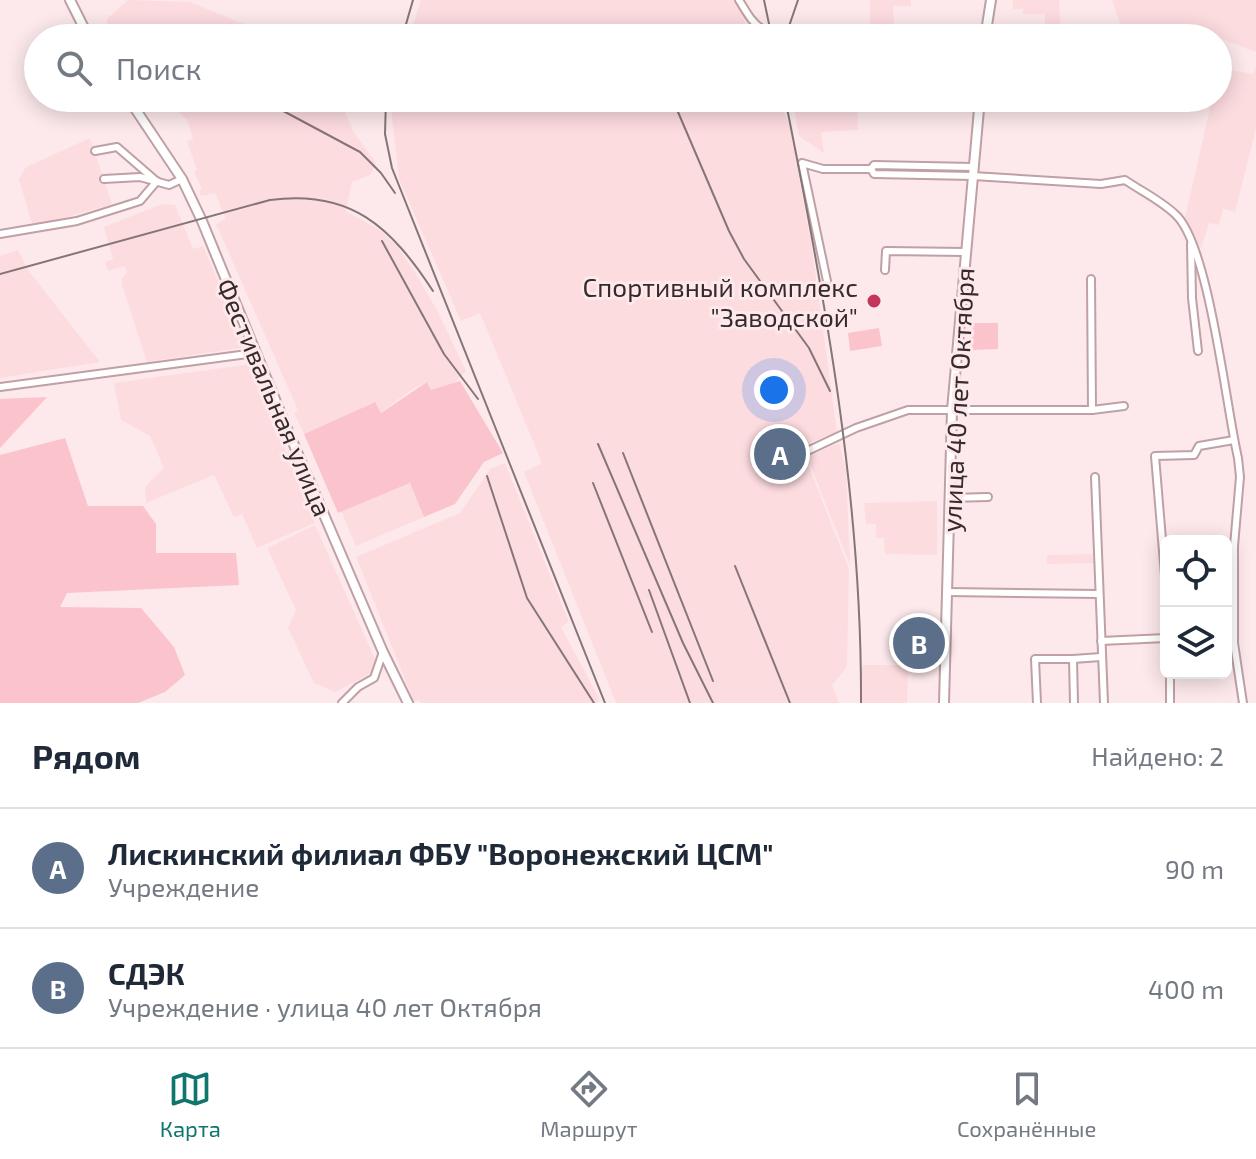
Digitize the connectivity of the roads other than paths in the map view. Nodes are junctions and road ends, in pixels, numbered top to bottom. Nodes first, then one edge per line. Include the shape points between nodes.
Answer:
1 (70, 0) edge
2 (739, 0) edge
3 (991, 0) edge
4 (82, 24) edge
5 (755, 24) edge
6 (987, 24) edge
7 (137, 112) edge
8 (979, 112) edge
9 (95, 151) dead end
10 (973, 171) junction
11 (104, 179) dead end
12 (182, 179) junction
13 (156, 180) junction
14 (0, 234) edge
15 (1190, 237) junction
16 (965, 252) junction
17 (885, 270) dead end
18 (1091, 279) dead end
19 (827, 281) dead end
20 (1198, 351) dead end
21 (255, 353) junction
22 (0, 387) edge
23 (1124, 406) dead end
24 (952, 410) junction
25 (1092, 410) junction
26 (1234, 440) junction
27 (801, 454) dead end
28 (1095, 477) dead end
29 (988, 497) dead end
30 (950, 498) junction
31 (1162, 535) edge
32 (948, 592) junction
33 (1099, 594) junction
34 (1231, 607) edge
35 (1160, 638) edge
36 (1101, 641) junction
37 (1232, 651) edge
38 (383, 652) junction
39 (1101, 657) junction
40 (1073, 659) junction
41 (1170, 679) edge
42 (342, 703) edge
43 (408, 703) edge
44 (944, 703) edge
45 (1037, 703) edge
46 (1074, 703) edge
47 (1104, 703) edge
48 (1170, 703) edge
49 (1243, 703) edge

1 - 4 main road
2 - 5 street
3 - 6 main road
7 - 12 main road, Фестивальная улица
8 - 10 main road, улица 40 лет Октября
9 - 13 street via 117,147
10 - 15 street via 1101,184 1125,180 1178,215
10 - 16 main road, улица 40 лет Октября
10 - 19 street via 874,165 823,169 802,163
11 - 13 street
12 - 13 street via 169,185
12 - 21 main road, Фестивальная улица
13 - 14 street via 140,201 77,221
15 - 20 street
15 - 26 street via 1208,294
16 - 17 street via 886,251
16 - 24 main road, улица 40 лет Октября
18 - 25 street
21 - 22 street
21 - 38 main road, Фестивальная улица
23 - 25 street
24 - 25 street
24 - 27 street via 908,410
24 - 30 main road, улица 40 лет Октября
26 - 31 street via 1199,446 1194,455 1155,456
26 - 34 street via 1240,477
28 - 33 street
29 - 30 street
30 - 32 main road, улица 40 лет Октября
32 - 33 street
32 - 44 main road, улица 40 лет Октября
33 - 36 street
35 - 36 street
36 - 39 street
37 - 49 street
38 - 42 street via 374,678
38 - 43 main road, Фестивальная улица
39 - 40 street
39 - 47 street
40 - 45 street via 1035,659
40 - 46 street
41 - 48 street

